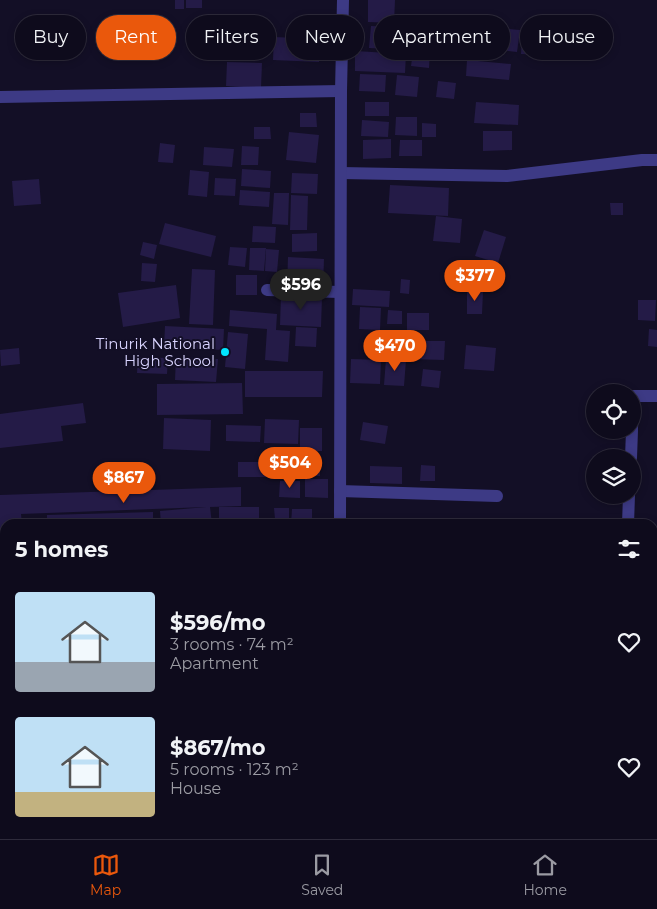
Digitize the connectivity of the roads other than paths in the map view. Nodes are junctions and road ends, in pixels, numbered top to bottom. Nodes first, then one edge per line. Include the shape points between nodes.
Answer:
1 (343, 0) edge
2 (341, 91) junction
3 (0, 97) edge
4 (657, 160) edge
5 (341, 174) junction
6 (267, 290) dead end
7 (340, 292) junction
8 (641, 396) edge
9 (657, 396) edge
10 (340, 491) junction
11 (497, 496) dead end
12 (629, 504) edge
13 (340, 519) edge
14 (628, 519) edge

1 - 2 street
2 - 3 street
2 - 5 street
4 - 5 street via 507,176
5 - 7 street
6 - 7 street
7 - 10 street
8 - 9 street
10 - 11 street
10 - 13 street
12 - 14 street

